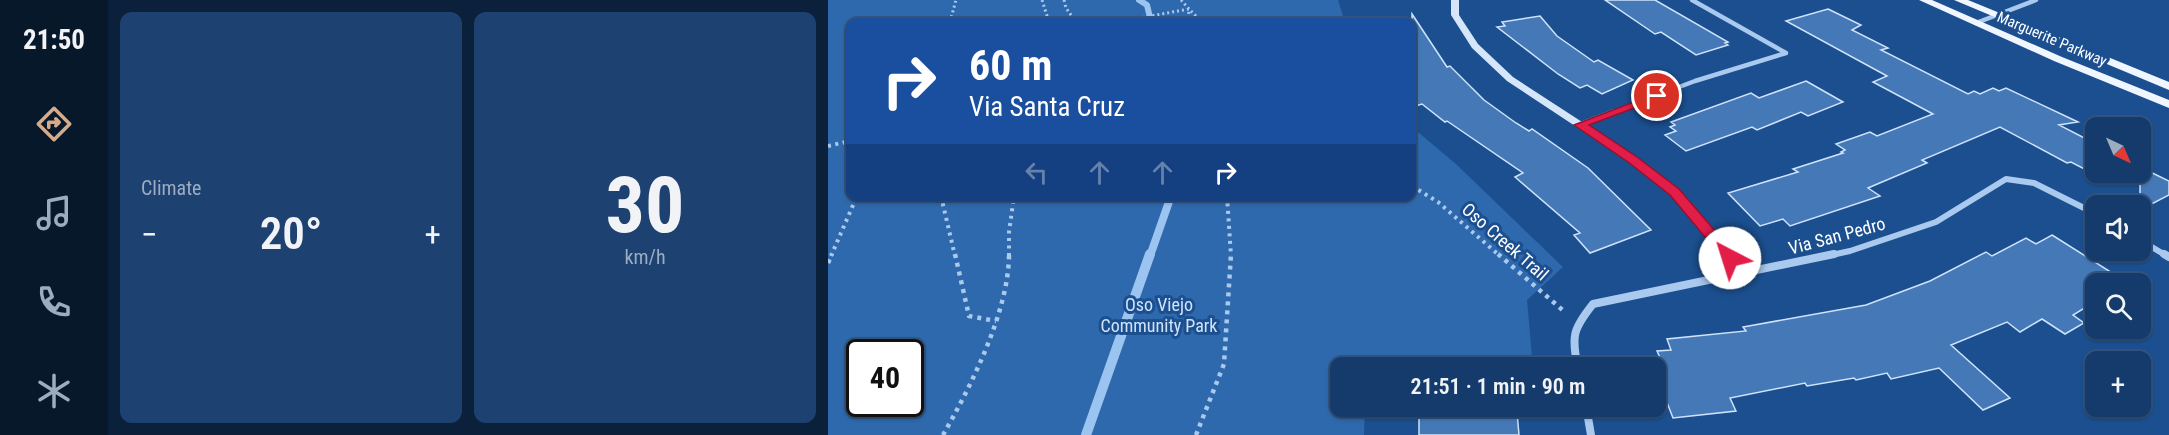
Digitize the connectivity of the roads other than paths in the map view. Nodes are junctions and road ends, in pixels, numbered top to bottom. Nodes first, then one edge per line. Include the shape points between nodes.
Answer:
1 (1455, 0) edge
2 (1692, 0) edge
3 (1924, 0) edge
4 (1959, 0) edge
5 (2036, 0) edge
6 (1995, 15) junction
7 (1976, 23) junction
8 (2169, 86) edge
9 (2169, 104) edge
10 (1580, 125) junction
11 (2085, 208) edge
12 (2151, 246) edge
13 (2169, 257) edge
14 (1744, 274) junction
15 (1576, 357) edge
16 (1588, 417) edge
17 (1591, 435) edge

1 - 10 street via 1455,15 1475,46 1510,79
2 - 10 street via 1786,53 1695,81
3 - 7 main road, Marguerite Parkway
4 - 6 main road, Marguerite Parkway
5 - 6 street
6 - 7 street
6 - 8 main road, Marguerite Parkway
7 - 9 main road, Marguerite Parkway
10 - 14 street via 1675,192
11 - 14 street, Via San Pedro via 2034,183 2006,178 1936,222 1850,251
12 - 13 street
14 - 15 street, Via San Pedro via 1593,304 1577,324
16 - 17 street

